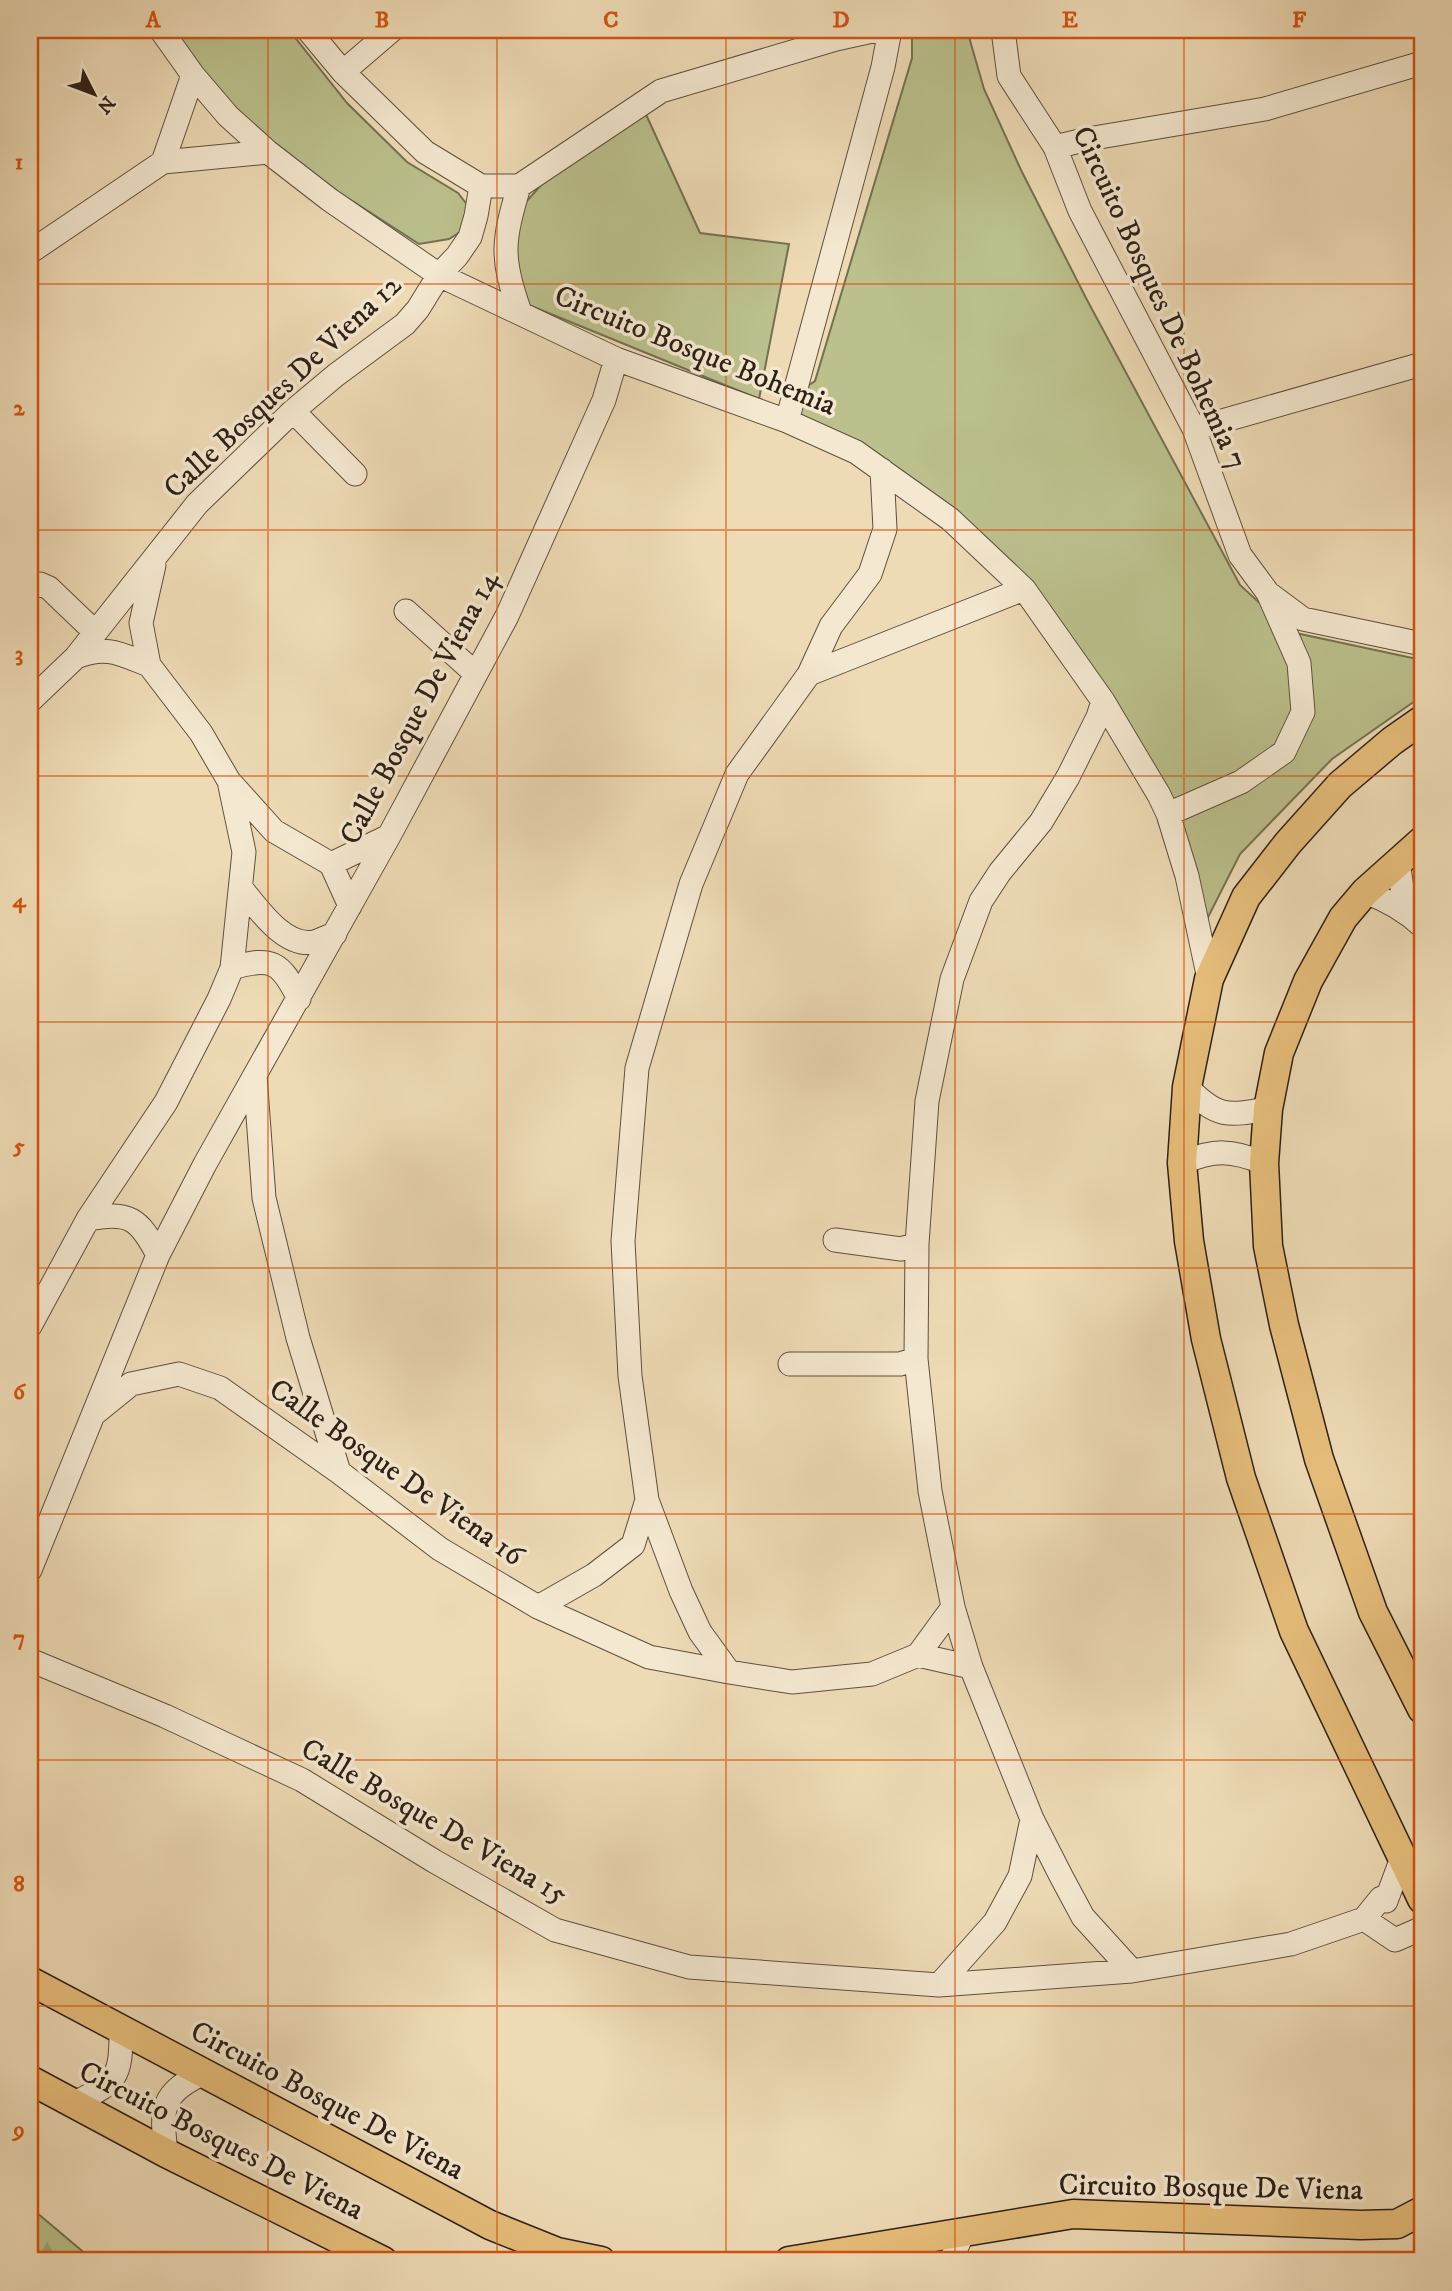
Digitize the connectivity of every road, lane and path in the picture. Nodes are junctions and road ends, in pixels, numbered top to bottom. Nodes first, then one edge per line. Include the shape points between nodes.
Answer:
1 (161, 30) edge
2 (308, 30) edge
3 (392, 30) edge
4 (877, 30) edge
5 (890, 30) edge
6 (1003, 30) edge
7 (1422, 63) edge
8 (343, 72) junction
9 (193, 75) junction
10 (1055, 147) junction
11 (268, 152) junction
12 (163, 162) junction
13 (481, 186) junction
14 (519, 186) junction
15 (30, 252) edge
16 (439, 275) junction
17 (520, 312) junction
18 (616, 359) junction
19 (1422, 364) edge
20 (293, 411) junction
21 (787, 421) junction
22 (1194, 429) junction
23 (882, 470) junction
24 (355, 474) dead end
25 (156, 555) junction
26 (30, 588) edge
27 (1024, 589) junction
28 (1268, 593) junction
29 (406, 611) dead end
30 (95, 632) junction
31 (1422, 643) edge
32 (76, 657) junction
33 (149, 665) junction
34 (476, 674) junction
35 (809, 674) junction
36 (30, 701) edge
37 (1103, 701) junction
38 (1422, 720) edge
39 (229, 781) junction
40 (1168, 814) junction
41 (274, 831) junction
42 (389, 836) junction
43 (1422, 841) edge
44 (244, 852) junction
45 (1398, 862) junction
46 (331, 864) junction
47 (241, 888) junction
48 (1365, 892) junction
49 (350, 906) junction
50 (1416, 920) edge
51 (335, 934) junction
52 (232, 968) junction
53 (1209, 979) junction
54 (299, 999) junction
55 (255, 1075) junction
56 (1187, 1087) junction
57 (1268, 1110) junction
58 (1182, 1163) junction
59 (1265, 1163) junction
60 (88, 1219) junction
61 (835, 1240) dead end
62 (917, 1244) junction
63 (158, 1255) junction
64 (32, 1316) edge
65 (916, 1359) junction
66 (790, 1364) dead end
67 (90, 1417) junction
68 (339, 1472) junction
69 (647, 1500) junction
70 (30, 1570) edge
71 (538, 1607) junction
72 (953, 1607) junction
73 (918, 1655) junction
74 (30, 1660) edge
75 (971, 1667) junction
76 (729, 1672) junction
77 (1422, 1709) edge
78 (1032, 1819) junction
79 (1402, 1858) junction
80 (1422, 1899) edge
81 (1364, 1919) junction
82 (1422, 1932) edge
83 (1132, 1971) junction
84 (30, 1981) edge
85 (939, 1985) junction
86 (121, 2030) junction
87 (204, 2073) junction
88 (30, 2080) edge
89 (75, 2103) junction
90 (166, 2153) junction
91 (1422, 2211) edge
92 (963, 2233) junction
93 (884, 2254) edge
94 (383, 2261) edge
95 (601, 2261) edge
96 (789, 2261) edge
97 (954, 2261) edge

1 - 9 street, Circuito Bosque Bohemia
2 - 8 street
3 - 8 street
4 - 14 street via 661,91
5 - 21 street
6 - 10 street, Circuito Bosques De Bohemia 7 via 1009,76
7 - 10 street via 1265,109
8 - 13 street via 425,152
9 - 11 street, Circuito Bosque Bohemia via 228,116
9 - 12 street
10 - 22 street, Circuito Bosques De Bohemia 7 via 1080,211
11 - 12 street
11 - 16 street, Circuito Bosque Bohemia
12 - 15 street
13 - 14 street
13 - 16 street, Calle Bosques De Viena 12 via 470,237
14 - 17 street via 504,250
16 - 17 street, Circuito Bosque Bohemia
16 - 20 street, Calle Bosques De Viena 12 via 427,298 404,324
17 - 18 street, Circuito Bosque Bohemia
18 - 21 street, Circuito Bosque Bohemia
18 - 34 street, Calle Bosque De Viena 14 via 604,400
19 - 22 street
20 - 24 street
20 - 25 street, Calle Bosques De Viena 12 via 197,504
21 - 23 street, Circuito Bosque Bohemia via 856,452
22 - 28 street, Circuito Bosques De Bohemia 7 via 1240,555
23 - 27 street, Circuito Bosque Bohemia via 950,519
23 - 35 street via 885,529 870,574 831,626
25 - 30 street, Calle Bosques De Viena 12
25 - 33 street via 141,623
26 - 30 street via 40,584 49,588
27 - 35 street
27 - 37 street, Circuito Bosque Bohemia
28 - 31 street, Circuito Bosques De Bohemia 7 via 1303,618
28 - 40 street via 1298,663 1304,712 1284,752 1241,782
29 - 34 street
30 - 32 street, Calle Bosques De Viena 12
32 - 33 street via 93,650 108,651
32 - 36 street, Calle Bosques De Viena 12
33 - 39 street via 201,733
34 - 42 street, Calle Bosque De Viena 14
35 - 69 street via 737,774 691,884 637,1068 623,1241 630,1376
37 - 40 street, Circuito Bosque Bohemia
37 - 62 street via 1068,777 1041,822 981,901 952,979 927,1101
38 - 53 main road via 1340,785 1288,843 1246,897
39 - 41 street
39 - 44 street
40 - 53 street, Circuito Bosque Bohemia
41 - 44 street
41 - 46 street
42 - 46 street
42 - 49 street, Calle Bosque De Viena 14
43 - 45 main road
44 - 47 street
45 - 48 main road
45 - 50 street via 1402,888
46 - 49 street
47 - 51 street via 271,924 292,939 312,943
47 - 52 street
48 - 50 street
48 - 57 main road via 1343,918 1308,981 1279,1053
49 - 51 street, Calle Bosque De Viena 14
51 - 54 street, Calle Bosque De Viena 14
52 - 54 street via 257,961 275,966 287,976
52 - 60 street via 166,1102
53 - 56 main road
54 - 55 street, Calle Bosque De Viena 14
55 - 63 street, Calle Bosque De Viena 14
55 - 68 street via 264,1198 298,1338
56 - 57 street via 1205,1107 1225,1114
56 - 58 main road
57 - 59 main road
58 - 59 street via 1220,1152 1244,1154
58 - 79 main road via 1189,1241 1206,1339 1241,1478 1294,1631
59 - 77 main road via 1268,1246 1319,1459 1373,1612
60 - 63 street via 113,1214 135,1220
60 - 64 street
61 - 62 street via 901,1249
62 - 65 street
63 - 67 street, Calle Bosque De Viena 14
65 - 66 street via 900,1364
65 - 72 street via 930,1490
67 - 68 street, Calle Bosque De Viena 16 via 131,1384 179,1374 220,1388
67 - 70 street, Calle Bosque De Viena 14
68 - 71 street, Calle Bosque De Viena 16 via 440,1549
69 - 71 street via 633,1545 594,1575
69 - 76 street via 700,1632
71 - 76 street, Calle Bosque De Viena 16 via 649,1657
72 - 73 street
72 - 75 street
73 - 75 street
73 - 76 street, Calle Bosque De Viena 16 via 872,1674 792,1682
74 - 85 street, Calle Bosque De Viena 15 via 302,1780 555,1930 689,1967
75 - 78 street
78 - 83 street via 1083,1917
78 - 85 street via 1020,1876 995,1922
79 - 80 main road
79 - 81 street, Calle Bosque De Viena 15 via 1387,1901 1381,1898
81 - 82 street via 1395,1940
81 - 83 street, Calle Bosque De Viena 15 via 1291,1944
83 - 85 street, Calle Bosque De Viena 15
84 - 86 main road, Circuito Bosque De Viena
86 - 87 main road, Circuito Bosque De Viena
86 - 89 street via 118,2073 107,2087
87 - 90 street via 184,2082 170,2096 162,2117
87 - 95 main road, Circuito Bosque De Viena via 489,2225 557,2252
88 - 89 main road, Circuito Bosques De Viena
89 - 90 main road, Circuito Bosques De Viena
90 - 94 main road, Circuito Bosques De Viena
91 - 92 main road, Circuito Bosque De Viena via 1397,2224 1361,2225 1073,2214
92 - 93 main road, Circuito Bosque De Viena
92 - 97 street
93 - 96 main road, Circuito Bosque De Viena

